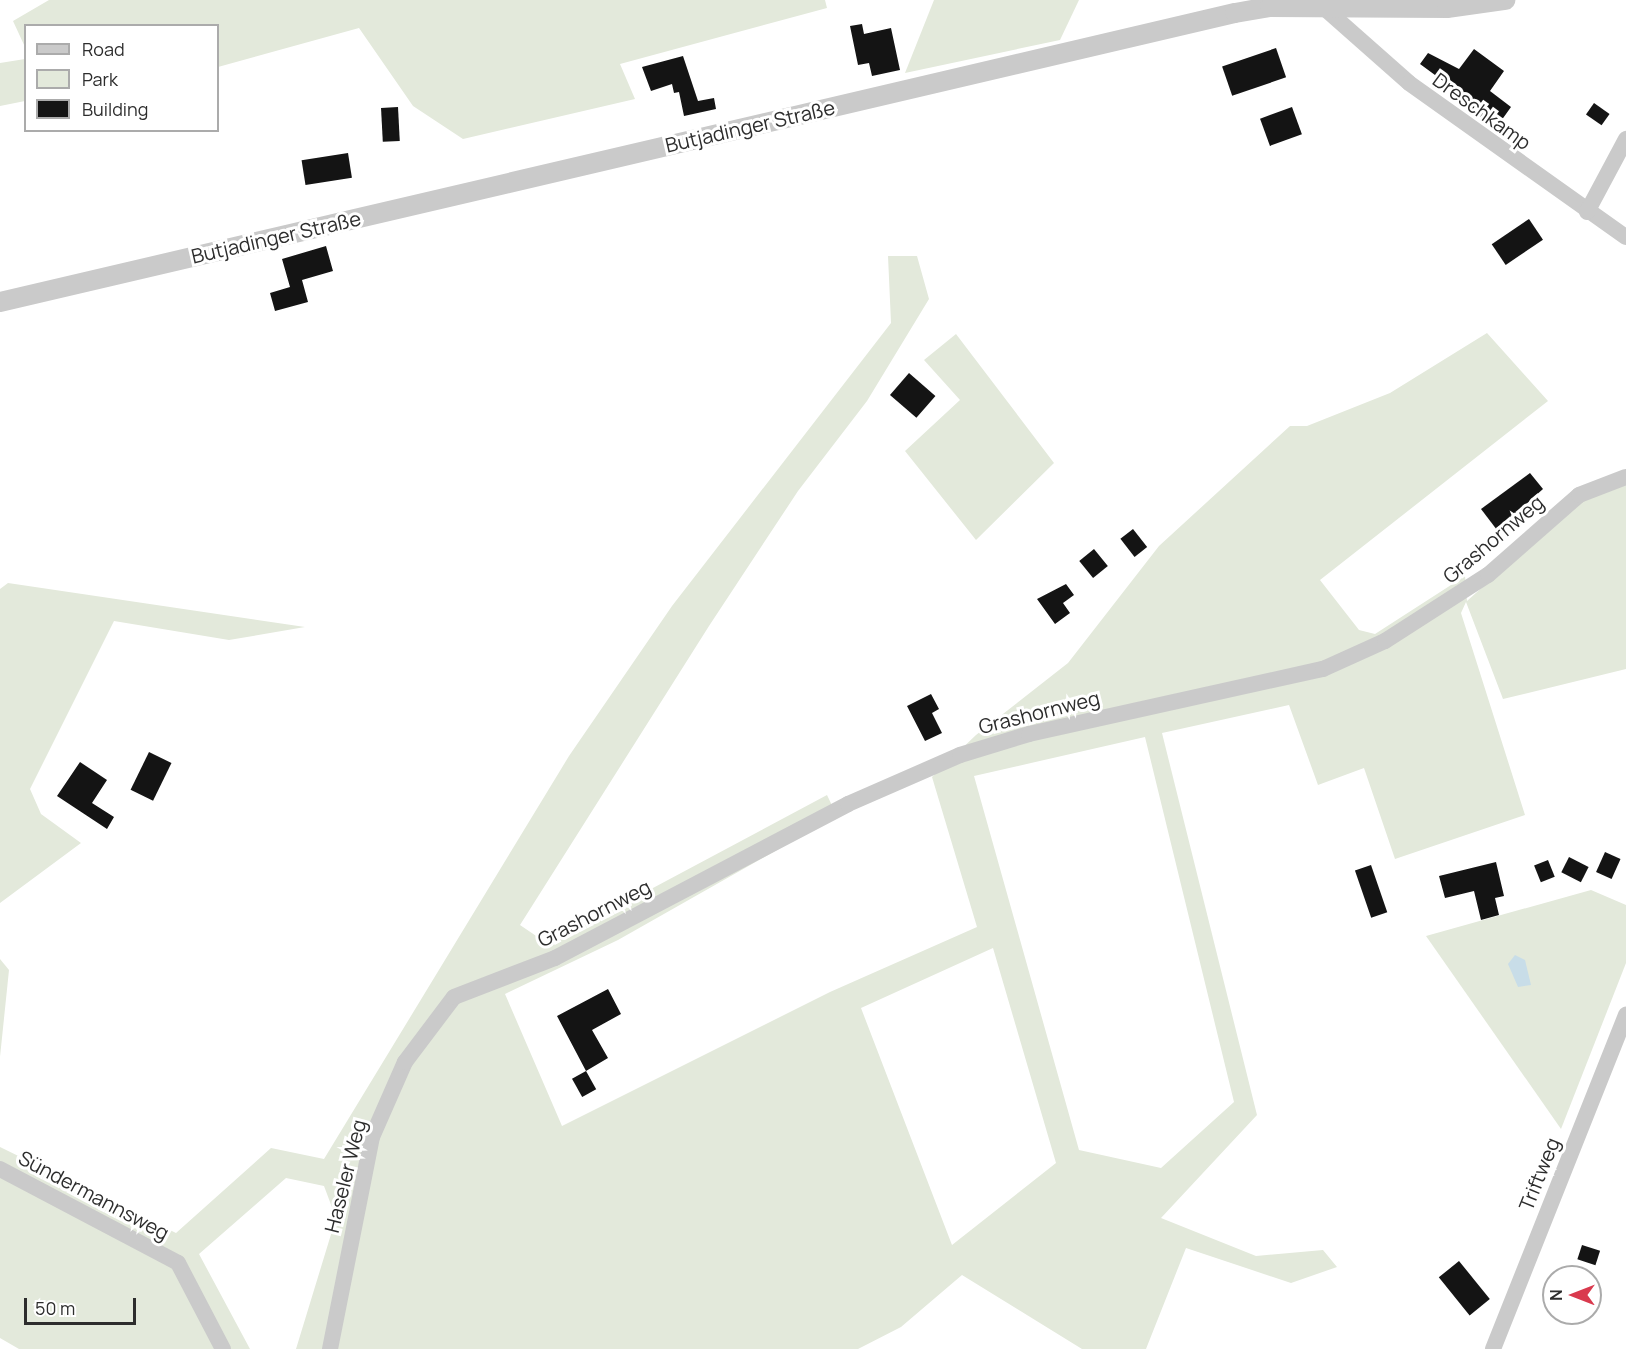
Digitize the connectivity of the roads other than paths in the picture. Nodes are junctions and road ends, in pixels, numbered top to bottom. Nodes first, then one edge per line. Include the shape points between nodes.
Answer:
1 (1506, 0) edge
2 (1308, 4) edge
3 (1626, 139) edge
4 (1587, 212) junction
5 (1626, 237) edge
6 (0, 302) edge
7 (1626, 477) edge
8 (454, 997) joint
9 (1626, 1015) edge
10 (0, 1169) edge
11 (223, 1349) edge
12 (330, 1349) edge
13 (1493, 1349) edge

1 - 2 street, Butjadinger Straße via 1447,8
2 - 4 street, Dreschkamp
2 - 6 street, Butjadinger Straße via 1236,13
3 - 4 street
4 - 5 street, Dreschkamp
7 - 8 street, Grashornweg via 1579,495 1488,575 1385,641 1323,669 1029,734 960,755 848,804 555,958
8 - 12 street, Haseler Weg via 405,1062 372,1137
9 - 13 street, Triftweg
10 - 11 street, Sündermannsweg via 178,1263

